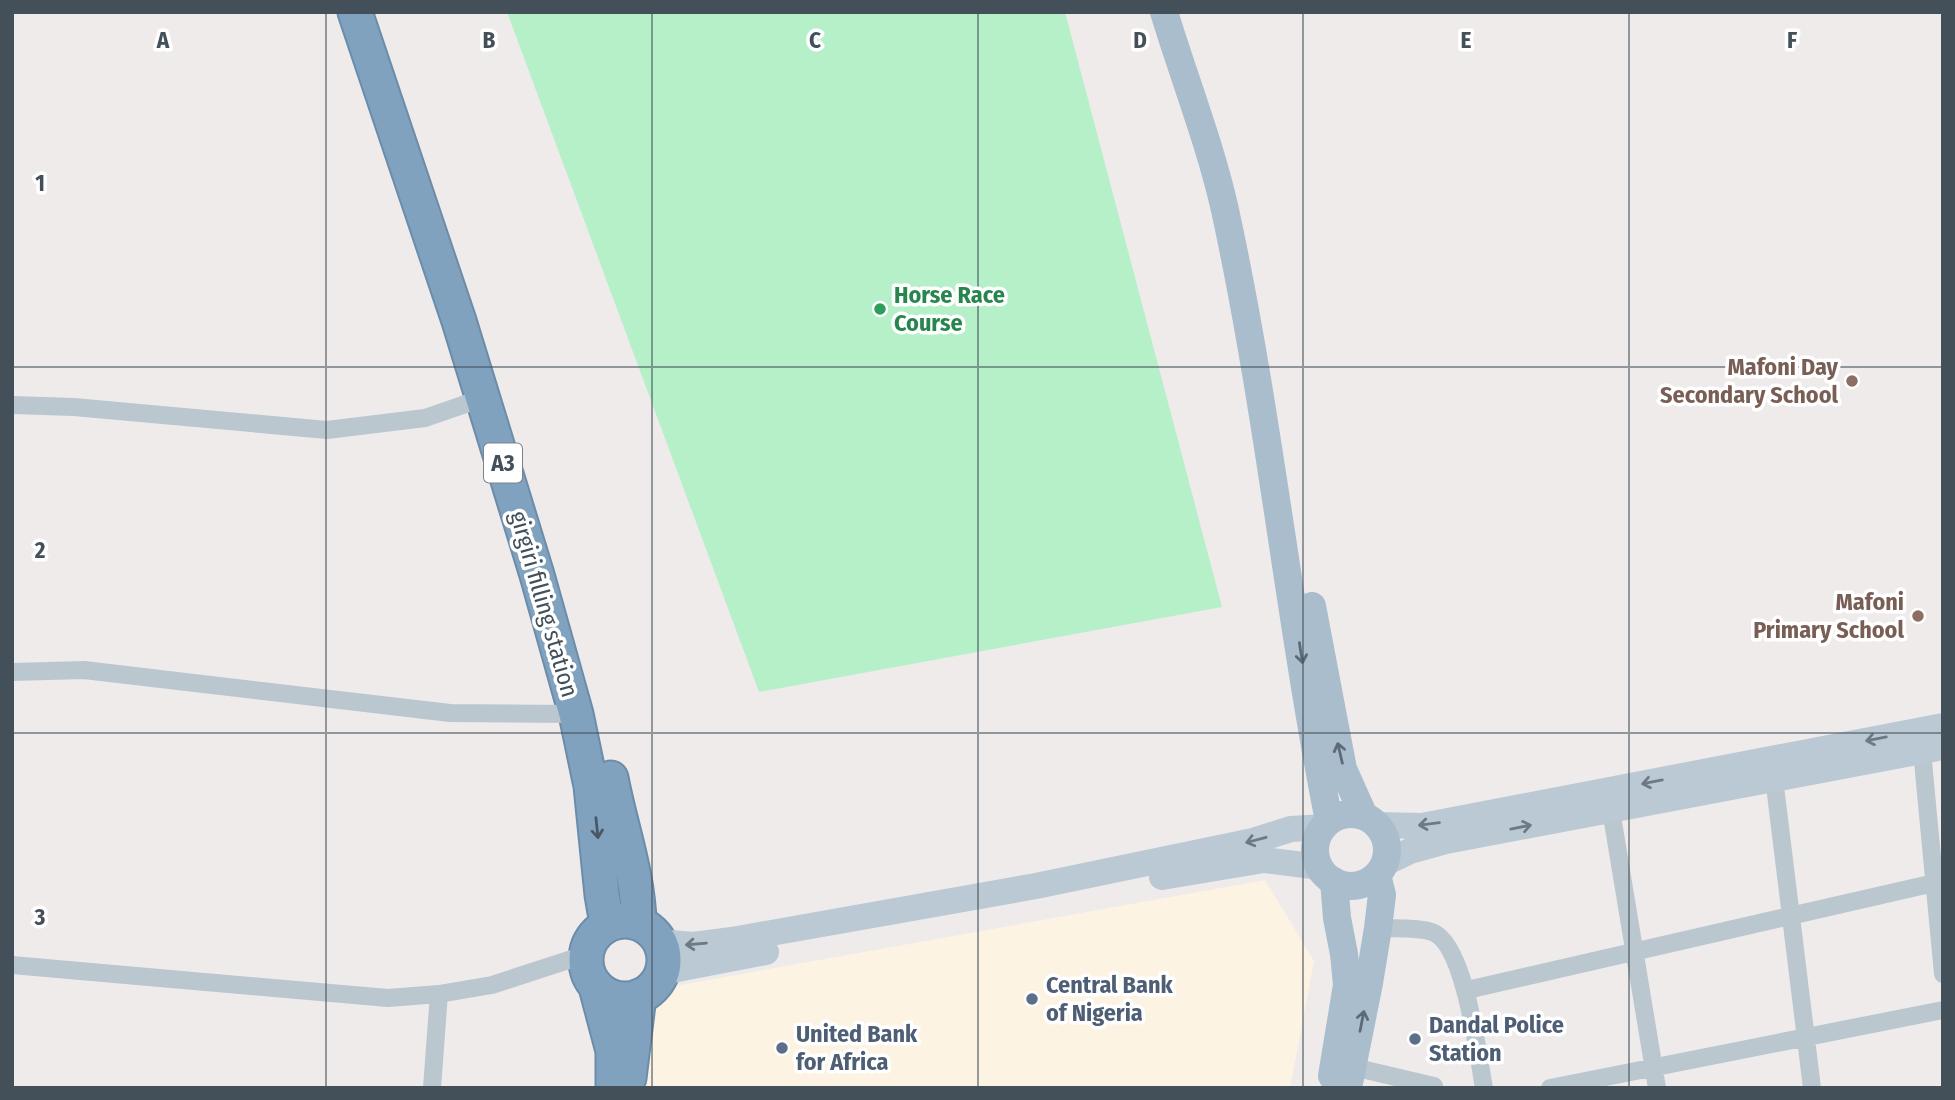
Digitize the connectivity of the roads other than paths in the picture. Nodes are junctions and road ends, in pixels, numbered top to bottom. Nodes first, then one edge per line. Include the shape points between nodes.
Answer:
1 (355, 12) edge
2 (378, 12) edge
3 (1164, 12) edge
4 (1183, 12) edge
5 (483, 398) junction
6 (12, 405) edge
7 (1302, 599) junction
8 (12, 672) edge
9 (576, 714) junction
10 (1943, 726) edge
11 (1933, 749) edge
12 (1774, 778) junction
13 (1611, 810) junction
14 (1371, 821) junction
15 (1326, 825) junction
16 (1381, 869) junction
17 (1327, 874) junction
18 (1939, 882) edge
19 (1792, 916) junction
20 (1378, 928) junction
21 (642, 940) junction
22 (1635, 952) junction
23 (587, 954) junction
24 (12, 965) edge
25 (1943, 974) edge
26 (596, 987) junction
27 (1467, 990) junction
28 (439, 993) junction
29 (639, 996) junction
30 (1943, 1010) edge
31 (1806, 1037) junction
32 (1653, 1068) junction
33 (1351, 1077) edge
34 (1434, 1086) edge
35 (432, 1088) edge
36 (613, 1088) edge
37 (628, 1088) edge
38 (1330, 1088) edge
39 (1484, 1088) edge
40 (1550, 1088) edge
41 (1657, 1088) edge
42 (1812, 1088) edge

1 - 5 highway, girgiri filling station / A3
2 - 21 highway, A3 via 470,289 575,633 604,740
3 - 7 main road via 1225,208 1271,461
4 - 7 main road via 1219,126 1256,277
5 - 6 street via 425,418 327,430
5 - 9 highway, girgiri filling station / A3
14 -> 7 main road via 1343,769
7 -> 15 main road
8 - 9 street via 84,670 450,713
9 -> 21 highway, girgiri filling station / A3 via 591,786 602,895
10 -> 14 main road via 1422,826
11 - 12 main road
11 - 18 street
12 - 13 main road
12 - 19 street
16 -> 13 main road via 1410,851 1446,841
13 - 22 street
14 - 15 main road via 1350,814
14 - 16 main road via 1385,836 1387,850
15 - 17 main road via 1315,853
15 -> 21 main road via 1036,886 732,940 693,946
16 - 17 main road via 1368,882 1357,885 1345,885
16 - 20 main road
17 - 21 main road via 1276,861 1245,862
17 - 38 main road via 1347,985
18 - 19 street
18 - 25 street
19 - 22 street
19 - 31 street
20 - 27 street via 1433,932 1444,939
33 -> 20 main road
21 - 23 highway via 596,934
21 - 29 highway via 650,990
22 - 27 street
22 - 32 street
23 - 26 highway via 586,966
23 - 28 street via 492,985
24 - 28 street via 388,998
26 - 29 highway via 616,998
26 - 36 highway via 613,1051
27 - 39 street
28 - 35 street
29 - 37 highway
30 - 31 street
31 - 32 street
31 - 42 street
32 - 40 street
32 - 41 street
33 - 34 street

